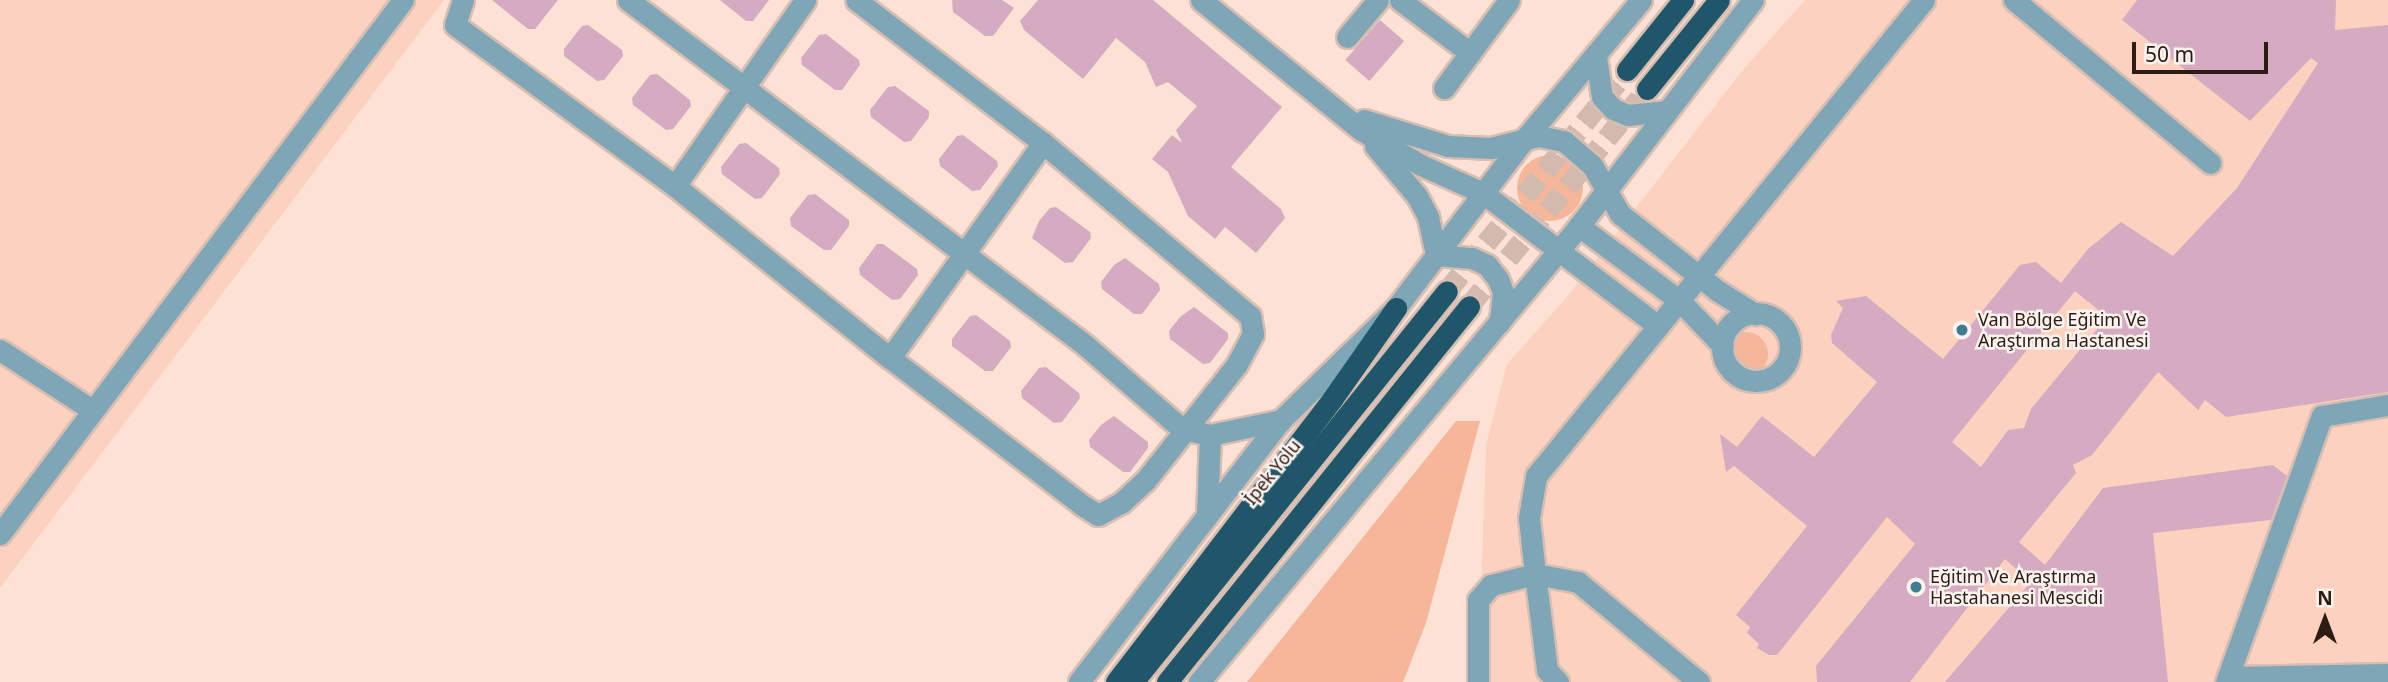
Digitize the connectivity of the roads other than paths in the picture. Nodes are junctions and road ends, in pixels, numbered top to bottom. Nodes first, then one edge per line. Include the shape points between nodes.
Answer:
1 (403, 0) edge
2 (463, 0) edge
3 (628, 0) edge
4 (805, 0) edge
5 (856, 0) edge
6 (1201, 0) edge
7 (1378, 0) edge
8 (1400, 0) edge
9 (1509, 0) edge
10 (1642, 0) edge
11 (1683, 0) edge
12 (1719, 0) edge
13 (1753, 0) edge
14 (1924, 0) edge
15 (2014, 0) edge
16 (1347, 37) dead end
17 (1470, 53) junction
18 (1596, 57) junction
19 (1627, 70) tunnel mouth
20 (744, 86) junction
21 (1444, 88) dead end
22 (1647, 89) tunnel mouth
23 (1330, 105) junction
24 (1665, 111) junction
25 (1361, 130) junction
26 (1522, 142) junction
27 (1043, 143) junction
28 (2210, 163) dead end
29 (675, 186) junction
30 (1603, 190) junction
31 (1483, 193) junction
32 (1579, 226) junction
33 (1559, 249) junction
34 (961, 252) junction
35 (1436, 255) junction
36 (1699, 277) junction
37 (1447, 292) tunnel mouth
38 (1679, 302) junction
39 (1469, 306) tunnel mouth
40 (1396, 308) junction
41 (1755, 314) junction
42 (1500, 322) junction
43 (1658, 326) junction
44 (1723, 345) junction
45 (0, 350) edge
46 (890, 359) junction
47 (2388, 405) edge
48 (92, 410) junction
49 (1281, 420) junction
50 (1182, 429) junction
51 (1210, 435) junction
52 (1207, 516) junction
53 (0, 534) edge
54 (1535, 574) junction
55 (2388, 674) edge
56 (2227, 680) edge
57 (1079, 682) edge
58 (1115, 682) edge
59 (1133, 682) edge
60 (1167, 682) edge
61 (1199, 682) edge
62 (1478, 682) edge
63 (1558, 682) edge
64 (1699, 682) edge

1 - 48 street
2 - 29 street via 455,25
3 - 20 street
4 - 20 street
5 - 27 street
6 - 23 street
7 - 16 street
8 - 17 street
9 - 17 street
10 - 18 street
11 - 19 highway
12 - 22 highway
13 - 24 street
14 - 36 street
15 - 28 street
17 - 21 street
18 - 24 street via 1602,97 1613,109 1628,115
18 - 26 street
20 - 29 street
20 - 34 street
23 - 25 street
23 - 26 street via 1383,128 1448,146 1491,148
24 - 30 street
25 - 31 street via 1421,165
25 - 35 street via 1417,196
26 - 30 street via 1538,136 1564,141 1592,165
26 - 31 street
27 - 34 street
27 - 50 street via 1250,316 1253,334 1237,364
29 - 46 street
30 - 32 street
30 - 36 street via 1620,214
31 - 33 street via 1518,225
31 - 35 street
32 - 33 street
32 - 38 street
33 - 42 street
33 - 43 street
34 - 46 street
34 - 50 street via 1085,345
35 - 40 street
35 - 42 street via 1464,256 1487,265 1503,292
36 - 38 street
36 - 41 street
37 - 59 highway, İpek Yolu
38 - 43 street
38 - 44 street
39 - 60 highway
40 - 49 street
40 - 58 highway via 1333,398
41 - 44 street via 1730,326
41 - 44 street via 1778,321 1790,341 1790,352 1779,373 1769,379 1745,379 1728,366
42 - 61 street
43 - 54 street via 1536,476 1529,518
45 - 48 street
46 - 50 street via 1098,514 1121,503 1145,481
47 - 56 street via 2322,416
48 - 53 street
49 - 51 street
49 - 52 street
50 - 51 street
51 - 52 street
52 - 57 street
54 - 62 street via 1491,584 1478,600
54 - 63 street via 1547,670
54 - 64 street via 1578,582
55 - 56 street

